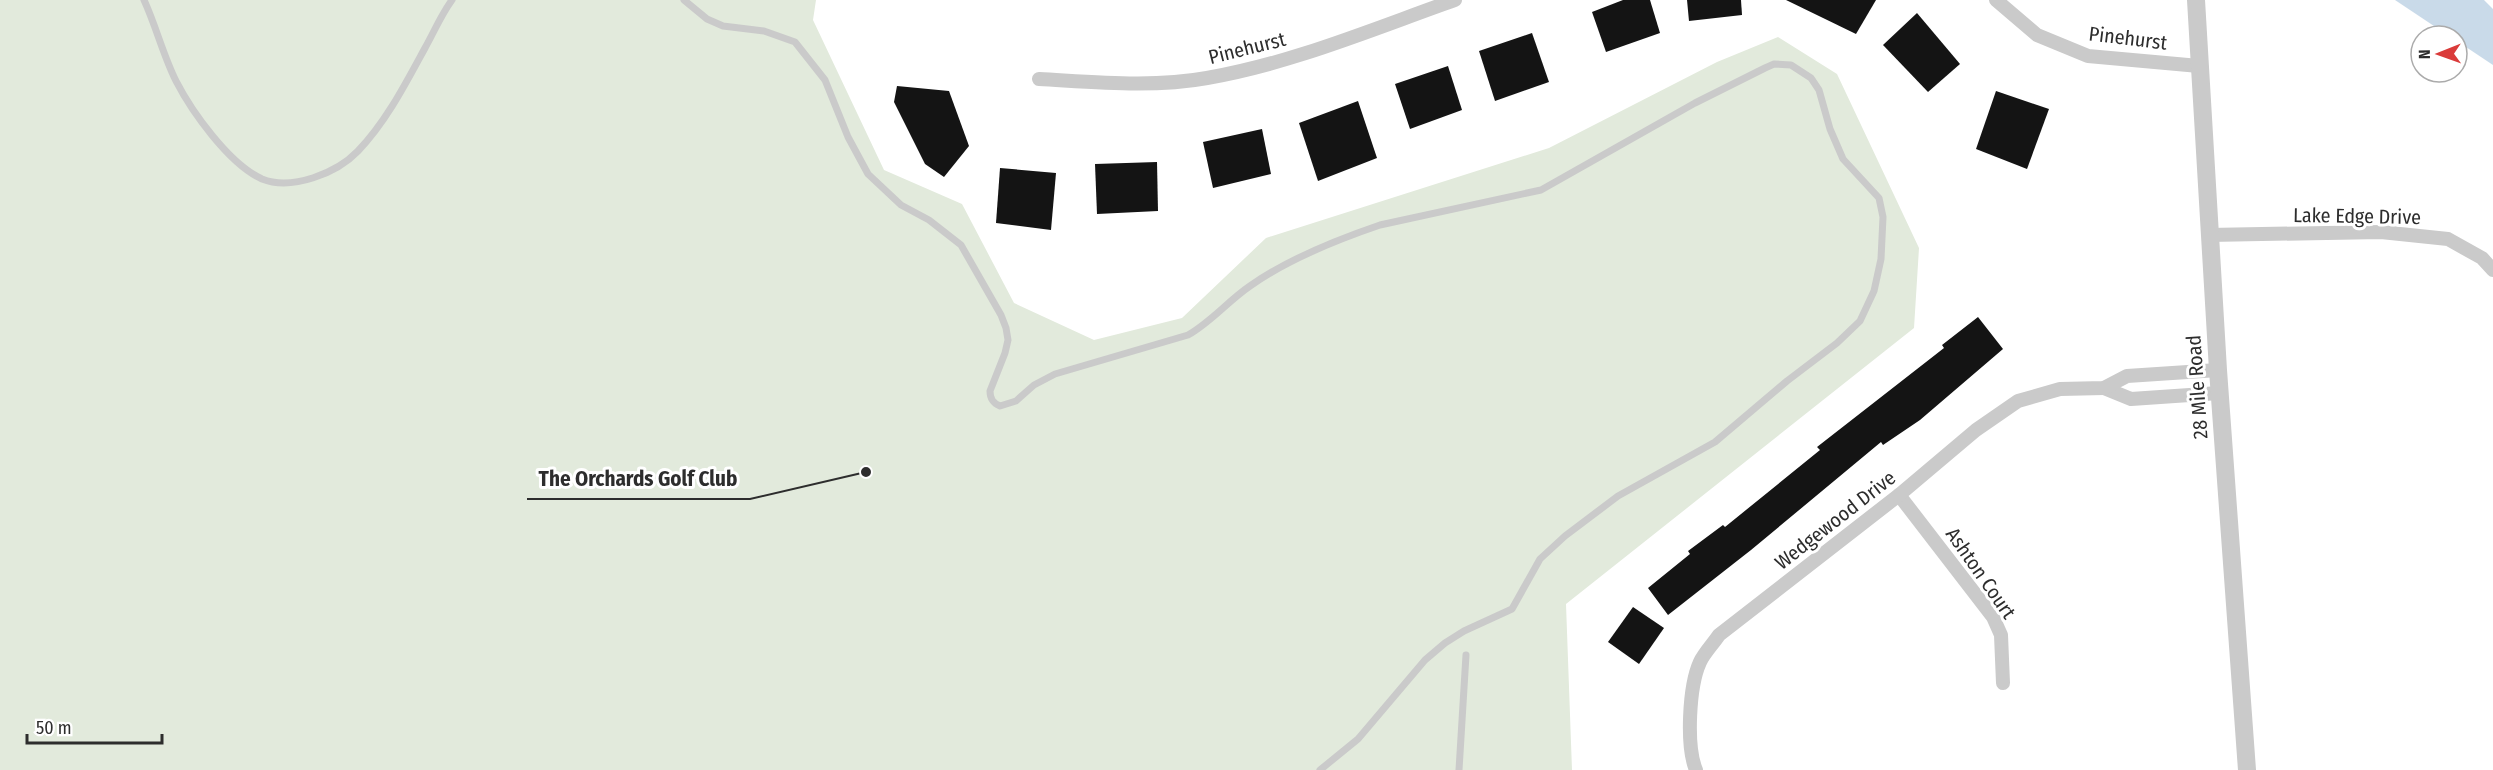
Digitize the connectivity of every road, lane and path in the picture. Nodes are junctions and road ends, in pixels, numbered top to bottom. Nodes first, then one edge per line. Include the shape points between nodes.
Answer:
1 (144, 0) edge
2 (452, 0) edge
3 (684, 0) edge
4 (1455, 0) edge
5 (1996, 0) edge
6 (2196, 0) edge
7 (2199, 66) junction
8 (1039, 79) dead end
9 (2209, 235) junction
10 (2493, 270) edge
11 (2218, 370) junction
12 (2104, 388) junction
13 (2219, 393) junction
14 (1899, 495) junction
15 (1466, 655) dead end
16 (2003, 683) dead end
17 (1320, 770) edge
18 (1459, 770) edge
19 (1696, 770) edge
20 (2247, 770) edge

1 - 2 lane via 175,80 225,151 263,179 294,183 325,174 357,152 400,93
3 - 17 lane via 723,26 764,31 795,42 825,80 868,174 901,206 929,220 961,246 1006,327 1005,353 990,391 994,404 1000,406 1016,401 1055,374 1188,335 1270,273 1362,231 1541,190 1695,103 1774,64 1799,68 1811,78 1844,159 1876,193 1882,207 1878,276 1860,321 1714,442 1618,496 1565,536 1540,560 1512,609 1444,643 1358,739
4 - 8 street, Pinehurst via 1296,57 1206,79 1142,83
5 - 7 street, Pinehurst via 2037,35 2088,56
6 - 7 street, 28 Mile Road
7 - 9 street, 28 Mile Road
9 - 10 street, Lake Edge Drive via 2381,232 2448,238 2482,258
9 - 11 street, 28 Mile Road
11 - 12 street, Wedgewood Drive via 2127,376
11 - 13 street, 28 Mile Road
12 - 13 street, Wedgewood Drive via 2131,399
12 - 14 street, Wedgewood Drive via 2060,389 2018,401 1976,430
13 - 20 street, 28 Mile Road
14 - 16 street, Ashton Court via 1993,617 2001,635
14 - 19 street, Wedgewood Drive via 1719,635 1700,661 1690,692 1692,760
15 - 18 lane

